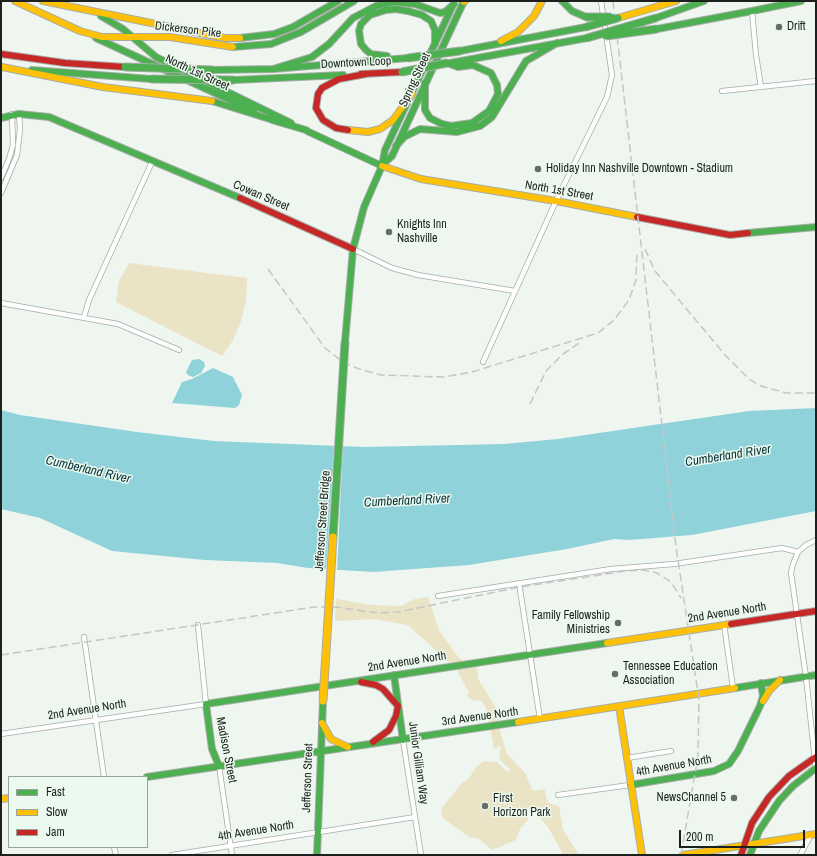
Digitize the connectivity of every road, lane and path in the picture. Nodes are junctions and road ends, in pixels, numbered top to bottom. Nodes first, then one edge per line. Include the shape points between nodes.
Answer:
1 (15, 1) edge
2 (43, 1) edge
3 (338, 1) edge
4 (354, 1) edge
5 (464, 1) edge
6 (542, 1) edge
7 (562, 1) edge
8 (601, 1) edge
9 (676, 1) edge
10 (704, 1) edge
11 (801, 1) edge
12 (455, 2) edge
13 (329, 4) edge
14 (752, 11) junction
15 (93, 12) junction
16 (336, 12) junction
17 (618, 18) junction
18 (80, 31) junction
19 (131, 37) junction
20 (587, 38) junction
21 (557, 43) junction
22 (435, 44) junction
23 (489, 47) junction
24 (1, 54) edge
25 (406, 58) junction
26 (447, 63) junction
27 (2, 67) edge
28 (274, 69) junction
29 (366, 74) junction
30 (816, 81) edge
31 (426, 83) junction
32 (761, 87) junction
33 (722, 91) dead end
34 (412, 94) junction
35 (16, 114) junction
36 (1, 118) edge
37 (276, 122) junction
38 (307, 130) junction
39 (396, 146) junction
40 (152, 162) junction
41 (382, 166) junction
42 (1, 178) edge
43 (1, 193) edge
44 (556, 201) junction
45 (816, 227) edge
46 (353, 249) junction
47 (516, 291) junction
48 (1, 302) edge
49 (84, 317) junction
50 (345, 342) joint
51 (179, 350) dead end
52 (483, 362) dead end
53 (816, 540) edge
54 (798, 552) junction
55 (519, 583) junction
56 (438, 596) dead end
57 (816, 611) edge
58 (797, 614) junction
59 (724, 624) junction
60 (198, 625) dead end
61 (84, 637) dead end
62 (530, 654) junction
63 (394, 675) junction
64 (816, 675) edge
65 (806, 676) junction
66 (780, 680) junction
67 (354, 681) junction
68 (761, 683) junction
69 (733, 688) junction
70 (323, 701) joint
71 (206, 704) junction
72 (398, 706) junction
73 (619, 706) junction
74 (760, 706) junction
75 (96, 720) junction
76 (540, 720) junction
77 (322, 723) junction
78 (1, 734) edge
79 (403, 740) junction
80 (369, 744) junction
81 (348, 747) junction
82 (320, 750) junction
83 (671, 751) dead end
84 (815, 757) edge
85 (627, 758) junction
86 (219, 766) junction
87 (816, 768) edge
88 (816, 772) edge
89 (104, 776) edge
90 (148, 777) edge
91 (630, 785) junction
92 (558, 795) dead end
93 (415, 817) junction
94 (317, 833) junction
95 (814, 834) edge
96 (754, 844) junction
97 (743, 845) junction
98 (231, 846) junction
99 (172, 855) edge
100 (232, 855) edge
101 (317, 855) edge
102 (421, 855) edge
103 (642, 855) edge
104 (683, 855) edge
105 (741, 855) edge
106 (750, 855) edge
107 (800, 855) edge

1 - 18 main road, Dickerson Pike
2 - 15 main road, Dickerson Pike
3 - 13 main road, Dickerson Pike
3 - 16 main road
4 - 16 main road, Dickerson Pike
5 - 31 main road, Spring Street
6 - 23 main road via 534,16 518,32
7 - 17 main road, bridge via 572,11 586,16
8 - 44 street via 612,75 606,97
9 - 17 main road, Downtown Loop
10 - 20 main road, Downtown Loop, bridge
11 - 14 main road
12 - 22 main road, Spring Street
12 - 28 main road via 440,14 415,4 394,2 376,6 353,18 329,44 312,57
13 - 15 main road, Dickerson Pike via 293,28 250,38 225,38
13 - 16 main road
14 - 20 main road, bridge via 657,29
14 - 32 street
15 - 19 main road, North 1st Street via 112,22
16 - 19 main road, Dickerson Pike via 301,32 271,44 222,46 170,37
17 - 23 main road, Downtown Loop, bridge
18 - 19 main road, Dickerson Pike via 102,37
18 - 37 main road, North 1st Street
19 - 38 main road, North 1st Street via 156,57
20 - 21 main road, Downtown Loop
21 - 26 main road, Downtown Loop
21 - 39 main road via 526,61 492,117 480,126 457,132 420,129 404,137
22 - 25 main road via 435,30 431,21 415,13 396,9 370,15 358,31 361,44 366,50 379,56
22 - 34 main road, Spring Street
23 - 25 main road, Downtown Loop, bridge
24 - 28 main road, Downtown Loop, bridge via 65,63 125,67
25 - 28 main road, Downtown Loop
26 - 29 main road, Downtown Loop, bridge via 402,72
26 - 31 main road via 483,68 490,73 497,85 498,94 489,111 472,123 451,126 442,124 430,118 425,110
27 - 29 main road, Downtown Loop, bridge via 151,79 234,80
27 - 37 main road via 103,87 208,100
29 - 34 main road via 339,79 322,88 318,94 316,108 323,120 345,130 368,132 380,129 393,120
30 - 32 street
31 - 39 main road, Spring Street
32 - 33 street
34 - 41 main road, Spring Street via 385,150
35 - 36 main road, Cowan Street
35 - 40 main road, Cowan Street via 49,117
35 - 42 street via 13,145
35 - 43 street via 20,129 17,155
37 - 38 main road, North 1st Street
38 - 41 main road, North 1st Street
39 - 41 main road, Spring Street via 392,156
40 - 46 main road, Cowan Street via 268,210
40 - 49 street via 89,300
41 - 44 main road, North 1st Street via 422,179
41 - 46 main road, Spring Street via 364,207
44 - 45 main road, North 1st Street via 730,235
44 - 47 street
46 - 47 street, Cowan Street via 392,268 418,275
46 - 50 main road, Spring Street
47 - 52 street
48 - 49 street
49 - 51 street via 118,324
50 - 70 main road, Jefferson Street Bridge, bridge
53 - 54 street
54 - 55 street via 782,548
54 - 58 street via 792,573
55 - 56 street
55 - 62 street
57 - 58 main road, 2nd Avenue North
58 - 59 main road, 2nd Avenue North
58 - 65 street
59 - 62 main road, 2nd Avenue North
59 - 69 street
60 - 71 street, Madison Street
61 - 75 street
62 - 63 main road, 2nd Avenue North
62 - 76 street
63 - 67 main road, 2nd Avenue North
63 - 72 main road, Junior Gilliam Way
64 - 65 main road, 3rd Avenue North
65 - 66 main road, 3rd Avenue North
65 - 84 street
66 - 68 main road, 3rd Avenue North
66 - 74 main road via 769,691
67 - 71 main road, 2nd Avenue North
67 - 72 main road via 376,685
68 - 69 main road, 3rd Avenue North
68 - 74 main road, 4th Avenue North via 763,696
69 - 73 main road, 3rd Avenue North
70 - 77 main road, Jefferson Street
71 - 75 street, 2nd Avenue North
71 - 86 main road, Madison Street via 212,749
72 - 79 main road, Junior Gilliam Way
72 - 80 main road via 389,730
73 - 76 main road, 3rd Avenue North
73 - 85 main road
74 - 91 main road, 4th Avenue North via 734,758 722,768
75 - 78 street, 2nd Avenue North
75 - 89 street
76 - 79 main road, 3rd Avenue North
77 - 81 main road via 331,739
77 - 82 main road, Jefferson Street
79 - 80 main road, 3rd Avenue North
79 - 93 street, Junior Gilliam Way
80 - 81 main road, 3rd Avenue North
81 - 82 main road, 3rd Avenue North
82 - 86 main road, 3rd Avenue North
82 - 94 main road, Jefferson Street
83 - 85 street
84 - 87 street
84 - 97 main road via 775,788 752,823
85 - 91 main road
86 - 90 main road, 3rd Avenue North
86 - 98 street, Madison Street
87 - 88 street
87 - 96 main road via 779,801 767,817
91 - 92 street, 4th Avenue North
91 - 103 main road
93 - 94 street, 4th Avenue North
93 - 102 street, Junior Gilliam Way
94 - 98 street, 4th Avenue North
94 - 101 main road, Jefferson Street
95 - 96 main road
95 - 107 street
96 - 97 main road
96 - 106 main road
97 - 104 main road
97 - 105 main road
98 - 99 street, 4th Avenue North
98 - 100 street, Madison Street

